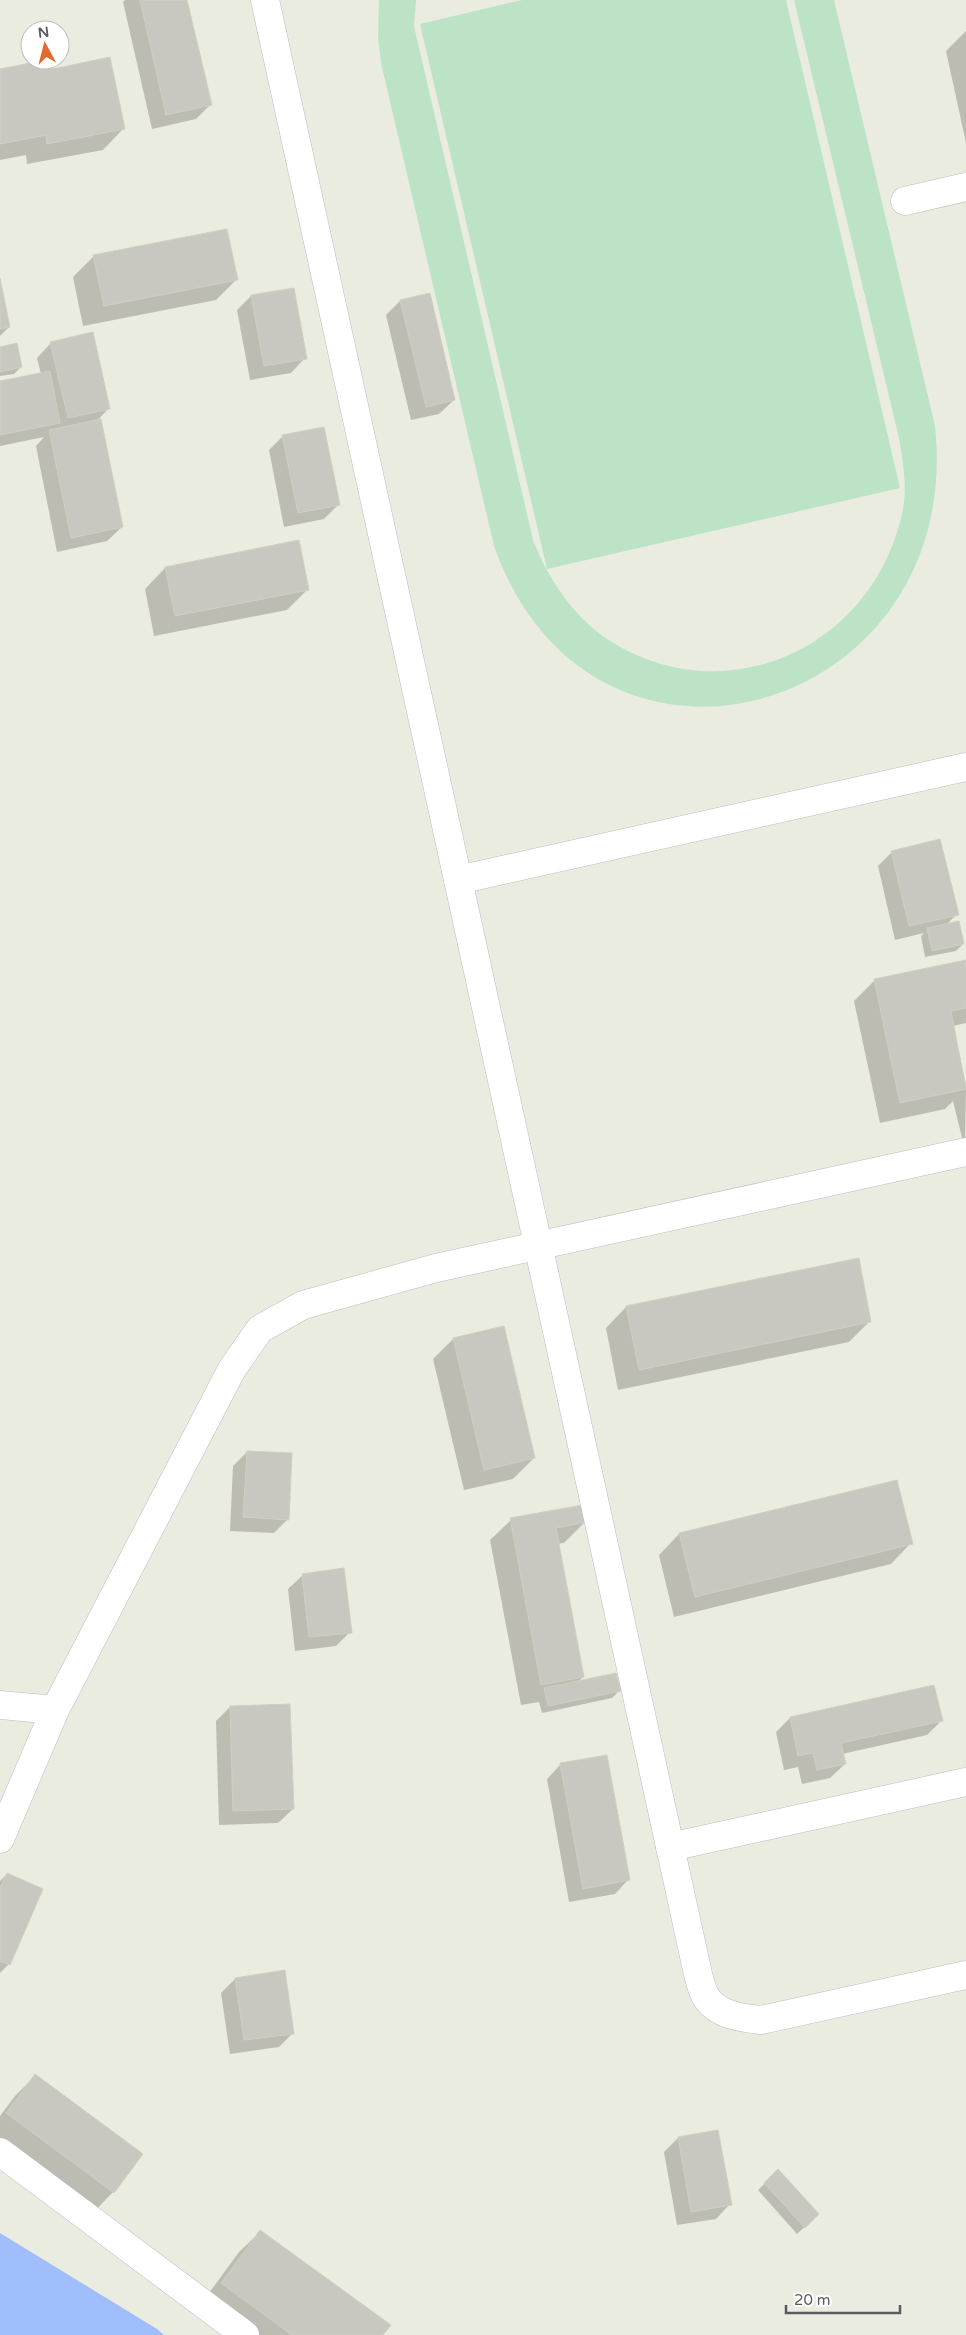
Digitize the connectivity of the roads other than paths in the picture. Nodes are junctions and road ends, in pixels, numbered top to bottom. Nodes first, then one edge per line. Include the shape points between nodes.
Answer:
1 (265, 0) edge
2 (966, 187) edge
3 (905, 200) dead end
4 (966, 767) edge
5 (458, 880) junction
6 (966, 1152) edge
7 (538, 1247) junction
8 (0, 1705) edge
9 (55, 1710) junction
10 (966, 1782) edge
11 (0, 1840) edge
12 (670, 1847) junction
13 (966, 1975) edge
14 (0, 2152) edge
15 (245, 2335) edge

1 - 5 street
2 - 3 street
4 - 5 street
5 - 7 street
6 - 7 street
7 - 9 street via 436,1268 303,1305 260,1329 232,1369
7 - 12 street
8 - 9 street
9 - 11 street
10 - 12 street
12 - 13 street via 698,1974 706,1998 722,2011 740,2018 761,2020
14 - 15 street

